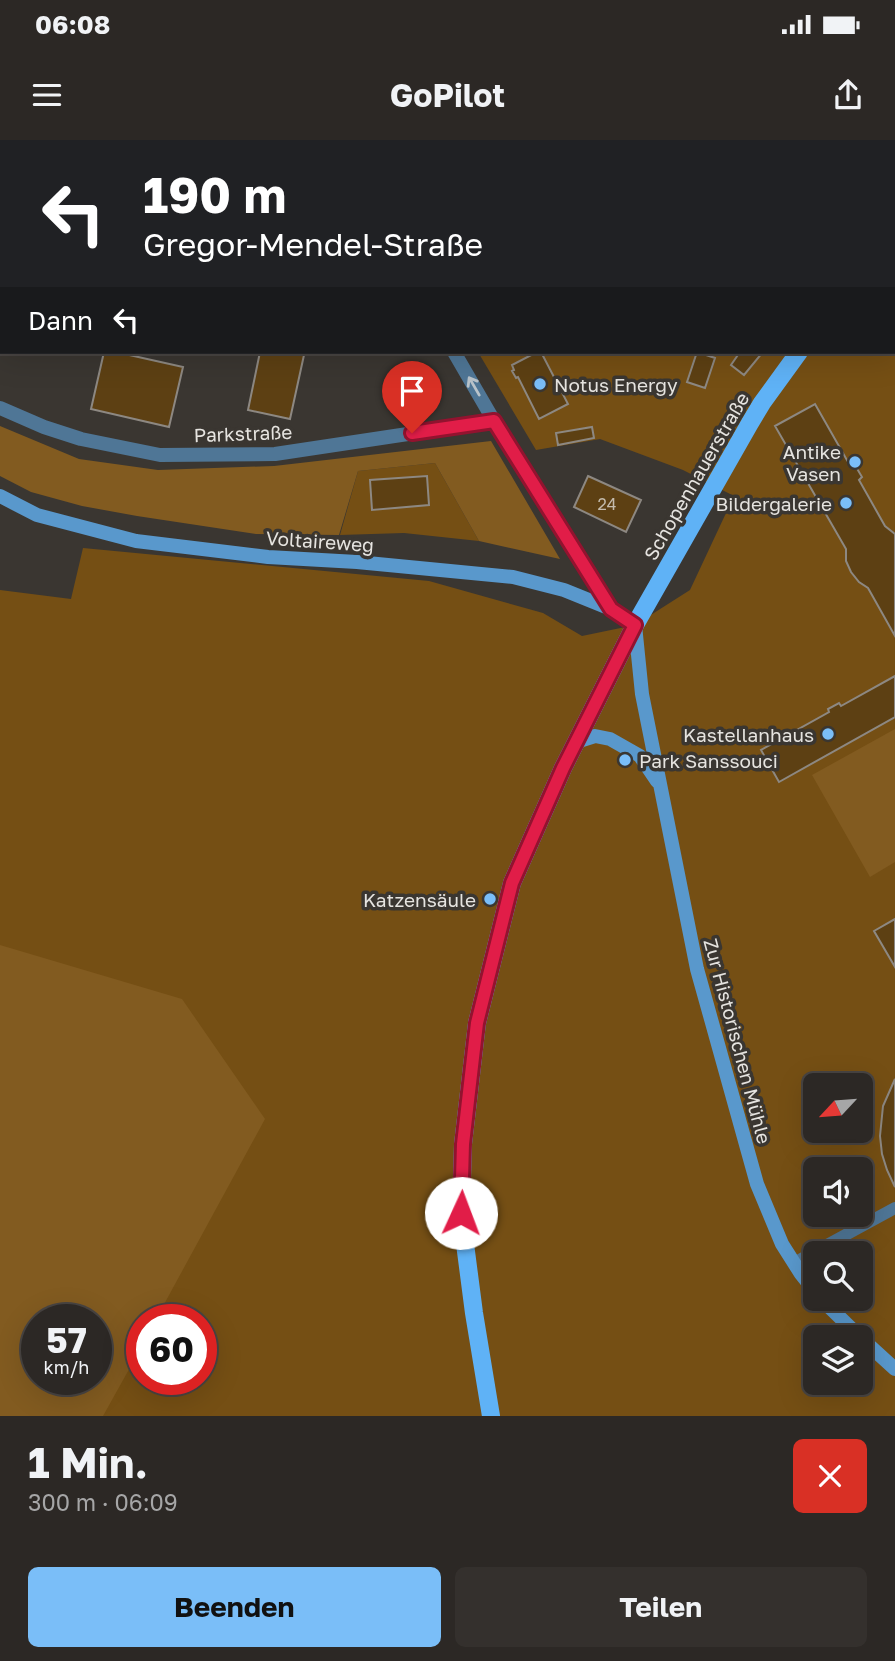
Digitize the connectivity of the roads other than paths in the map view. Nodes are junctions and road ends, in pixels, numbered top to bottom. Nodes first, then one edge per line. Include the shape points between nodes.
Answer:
1 (455, 354) edge
2 (798, 354) edge
3 (0, 408) edge
4 (494, 421) junction
5 (0, 496) edge
6 (611, 609) junction
7 (635, 625) junction
8 (576, 742) junction
9 (660, 786) junction
10 (895, 1208) edge
11 (794, 1263) junction
12 (803, 1275) edge
13 (834, 1311) edge
14 (848, 1325) edge
15 (873, 1348) edge
16 (895, 1369) edge
17 (491, 1416) edge

4 -> 1 street
2 - 7 main road, Schopenhauerstraße via 750,423
3 - 4 street, Parkstraße via 81,439 160,454 275,454
4 - 6 street
5 - 6 street, Voltaireweg via 37,515 136,541 513,577
6 - 7 street, Voltaireweg
7 - 8 main road, Schopenhauerstraße
7 - 9 street, Zur Historischen Mühle via 642,694
8 - 9 street, Zur Historischen Mühle via 595,736 623,745 640,756
8 - 17 main road, Schopenhauerstraße via 512,883 470,1070 461,1213
9 - 11 street, Zur Historischen Mühle via 696,969 757,1184
10 - 11 lane
11 - 12 street, Zur Historischen Mühle
13 - 14 street
15 - 16 street

